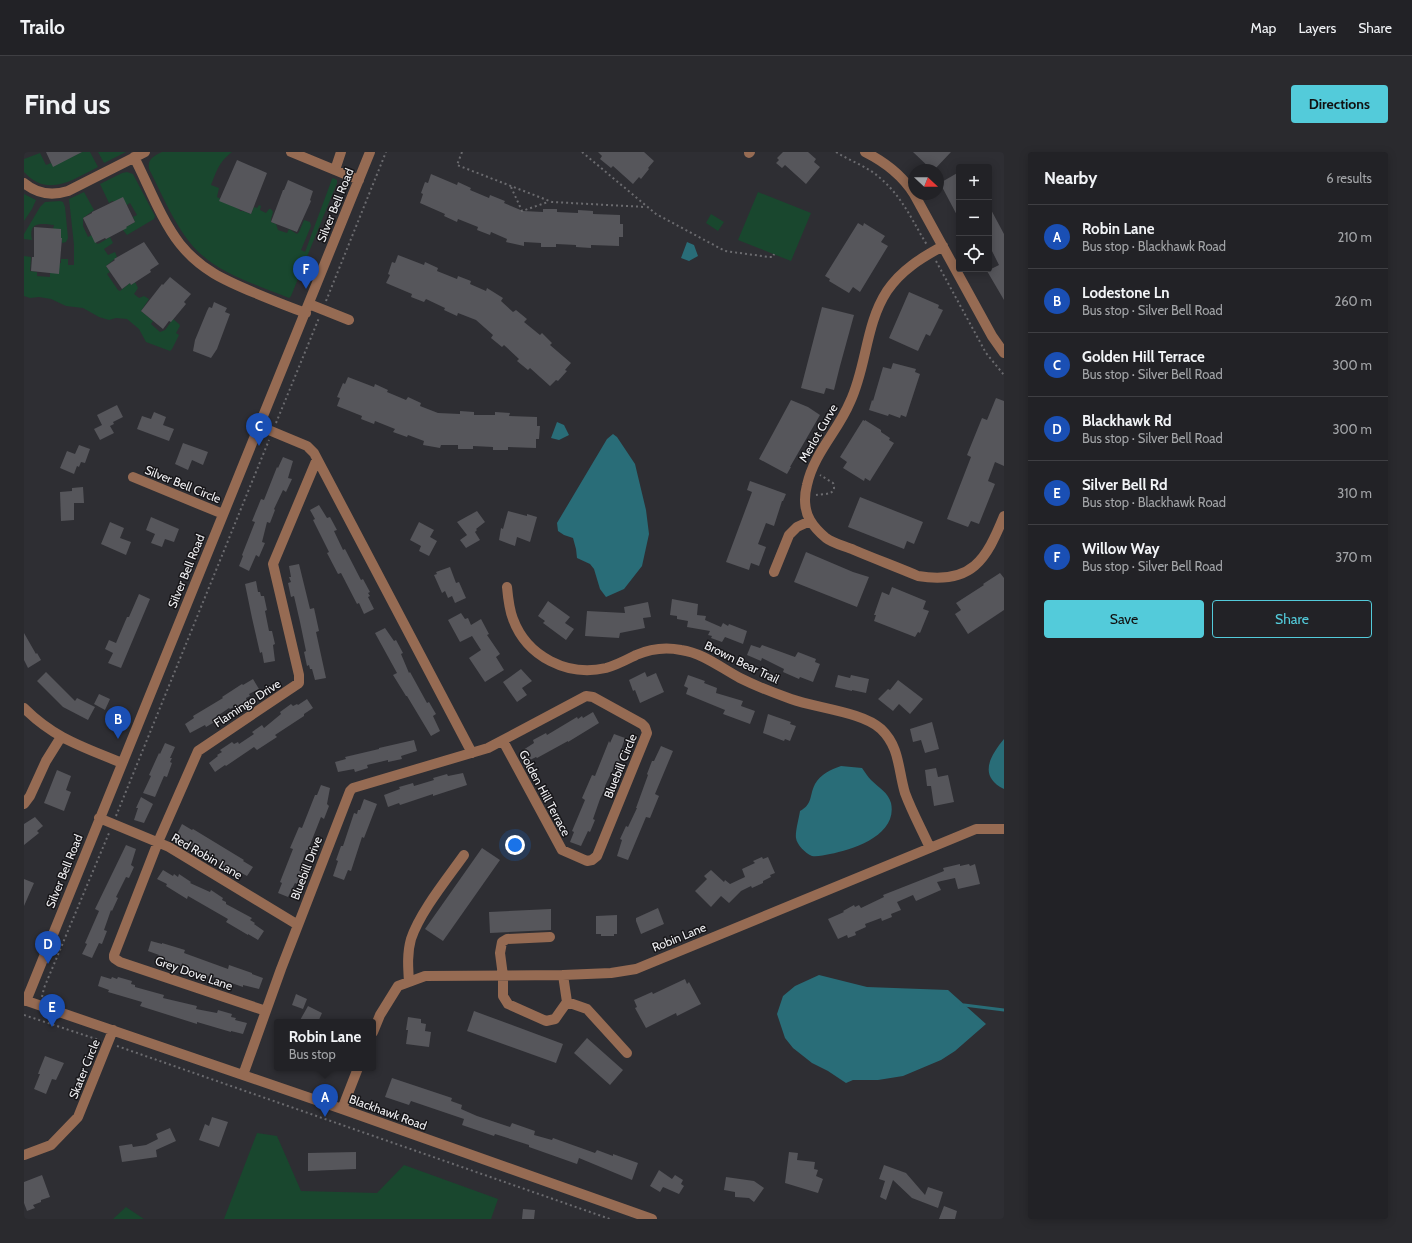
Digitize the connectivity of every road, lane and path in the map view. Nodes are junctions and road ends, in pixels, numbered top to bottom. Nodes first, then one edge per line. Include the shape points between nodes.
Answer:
1 (145, 152) edge
2 (291, 152) edge
3 (342, 152) edge
4 (370, 152) edge
5 (386, 152) edge
6 (462, 152) edge
7 (582, 152) edge
8 (865, 152) edge
9 (134, 157) junction
10 (335, 170) junction
11 (359, 180) junction
12 (24, 183) edge
13 (511, 186) junction
14 (908, 187) edge
15 (917, 200) edge
16 (549, 202) junction
17 (646, 207) junction
18 (943, 246) junction
19 (774, 254) dead end
20 (308, 309) junction
21 (323, 309) junction
22 (350, 320) dead end
23 (1004, 353) edge
24 (259, 426) junction
25 (272, 432) junction
26 (317, 459) junction
27 (811, 471) junction
28 (133, 477) dead end
29 (805, 495) junction
30 (223, 514) junction
31 (1004, 516) edge
32 (810, 521) junction
33 (774, 572) dead end
34 (507, 587) dead end
35 (24, 708) edge
36 (61, 737) junction
37 (502, 741) junction
38 (472, 753) junction
39 (122, 763) junction
40 (24, 804) edge
41 (99, 818) junction
42 (113, 824) junction
43 (1004, 829) edge
44 (158, 842) junction
45 (930, 848) junction
46 (464, 855) dead end
47 (592, 860) joint
48 (298, 925) junction
49 (550, 937) dead end
50 (114, 958) joint
51 (563, 975) junction
52 (503, 976) junction
53 (409, 982) junction
54 (25, 1000) edge
55 (567, 1002) junction
56 (40, 1005) junction
57 (266, 1011) junction
58 (24, 1015) edge
59 (34, 1019) junction
60 (376, 1025) edge
61 (113, 1030) junction
62 (109, 1043) junction
63 (627, 1053) dead end
64 (357, 1071) edge
65 (243, 1075) junction
66 (342, 1109) junction
67 (24, 1156) edge
68 (610, 1219) edge
69 (652, 1219) edge

1 - 9 street
2 - 10 street
3 - 10 street
4 - 11 street, Silver Bell Road
5 - 21 path
6 - 13 path via 457,165
7 - 17 path
8 - 14 street via 881,160
9 - 12 street via 61,193 38,192
9 - 20 street via 168,226 179,243 199,264 227,282
10 - 11 street
11 - 20 street, Silver Bell Road
13 - 16 path
13 - 16 path via 522,211
15 - 18 street
16 - 17 path
17 - 19 path via 725,251 772,257
18 - 23 street via 992,336
18 - 27 street, Merlot Curve via 904,271 882,299 870,330 851,402 823,446
20 - 21 street
20 - 24 street, Silver Bell Road
21 - 22 street
21 - 25 path
24 - 25 street
24 - 30 street, Silver Bell Road
25 - 26 street via 307,446
25 - 42 path
26 - 38 street
26 - 44 street, Flamingo Drive via 273,564 299,683 198,750
27 - 29 street, Merlot Curve
27 - 29 path via 832,481 835,487 829,494
28 - 30 street, Silver Bell Circle
29 - 32 street, Merlot Curve
30 - 39 street, Silver Bell Road
31 - 32 street via 990,549 979,563 965,572 942,578 918,576 828,539
32 - 33 street via 797,527 789,535
34 - 45 street, Brown Bear Trail via 512,619 521,636 538,653 558,665 576,670 598,670 647,651 681,650 701,656 766,690 873,723 886,734 895,748 901,781
35 - 36 street
36 - 39 street
36 - 40 street
37 - 38 street, Bluebill Circle
37 - 47 street, Golden Hill Terrace via 560,848 575,857 586,861
37 - 47 street, Bluebill Circle via 589,695 646,727 646,737 600,850
38 - 48 street, Bluebill Drive via 351,790
39 - 41 street, Silver Bell Road
41 - 42 street, Red Robin Lane
41 - 54 street, Silver Bell Road
42 - 44 street, Red Robin Lane
42 - 56 path via 44,988
43 - 45 street, Robin Lane via 976,829
44 - 48 street, Red Robin Lane
44 - 50 street, Flamingo Drive
45 - 51 street, Robin Lane via 636,968 611,973
46 - 53 street via 419,920 411,939 407,961
48 - 57 street, Bluebill Drive
49 - 52 street via 507,939 502,942 500,953
50 - 57 street, Grey Dove Lane
51 - 52 street, Robin Lane
51 - 55 street
52 - 53 street, Robin Lane via 425,976
52 - 55 street via 503,996 508,1004 546,1021 555,1019
53 - 60 street, Robin Lane via 398,986
54 - 56 street, Blackhawk Road
55 - 63 street via 587,1009
56 - 59 path
56 - 61 street, Blackhawk Road
57 - 65 street, Bluebill Drive
58 - 59 path
59 - 62 path
61 - 62 street, Skater Circle
61 - 65 street, Blackhawk Road
62 - 67 street, Skater Circle via 78,1118 51,1144
62 - 68 path
64 - 66 street
65 - 66 street, Blackhawk Road
66 - 69 street, Blackhawk Road

